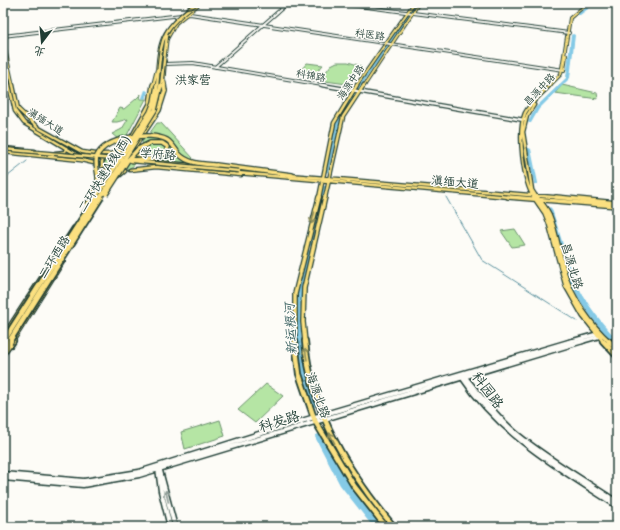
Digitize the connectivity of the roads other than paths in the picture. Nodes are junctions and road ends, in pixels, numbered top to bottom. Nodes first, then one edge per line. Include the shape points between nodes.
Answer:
1 (200, 3) edge
2 (288, 3) edge
3 (335, 3) edge
4 (414, 3) edge
5 (419, 3) edge
6 (589, 3) edge
7 (195, 4) edge
8 (408, 12) junction
9 (412, 13) junction
10 (186, 14) junction
11 (178, 15) junction
12 (263, 25) junction
13 (568, 33) junction
14 (3, 36) edge
15 (3, 40) edge
16 (386, 43) junction
17 (390, 44) junction
18 (7, 56) junction
19 (3, 57) edge
20 (160, 61) junction
21 (5, 64) edge
22 (164, 64) junction
23 (215, 67) junction
24 (563, 70) junction
25 (353, 91) junction
26 (359, 92) junction
27 (523, 120) junction
28 (132, 137) junction
29 (141, 137) junction
30 (66, 148) junction
31 (3, 150) edge
32 (55, 152) junction
33 (114, 153) junction
34 (136, 153) junction
35 (51, 157) junction
36 (140, 157) junction
37 (111, 159) junction
38 (91, 162) junction
39 (157, 162) junction
40 (102, 166) junction
41 (154, 167) junction
42 (105, 170) junction
43 (130, 170) junction
44 (125, 171) junction
45 (239, 172) junction
46 (291, 176) junction
47 (323, 179) junction
48 (328, 180) junction
49 (98, 189) junction
50 (108, 190) junction
51 (535, 196) junction
52 (617, 203) edge
53 (617, 206) edge
54 (92, 211) junction
55 (73, 233) junction
56 (600, 335) junction
57 (3, 337) edge
58 (3, 342) edge
59 (617, 349) edge
60 (3, 352) edge
61 (617, 356) edge
62 (3, 357) edge
63 (463, 377) junction
64 (322, 417) junction
65 (315, 419) junction
66 (159, 468) junction
67 (3, 474) edge
68 (3, 478) edge
69 (617, 502) edge
70 (617, 506) edge
71 (170, 527) edge
72 (176, 527) edge
73 (386, 527) edge
74 (394, 527) edge

1 - 7 highway, 二环快速A线(西), bridge
1 - 10 main road
2 - 12 street
3 - 8 street
4 - 8 main road, 海源中路
5 - 9 main road, 海源中路
6 - 13 main road, 昌源中路 via 573,16
7 - 11 main road
7 - 20 highway, bridge via 174,20 163,36
7 - 22 highway, 二环快速A线(西), bridge via 169,30 165,40
8 - 9 street
8 - 16 main road, 海源中路
9 - 13 street
9 - 17 main road, 海源中路
10 - 11 street, 科医路
10 - 12 street, 科医路
10 - 22 main road via 169,32
11 - 14 street, 科医路
11 - 28 main road via 162,36 154,99
12 - 16 street, 科医路
12 - 23 street
13 - 24 main road, 昌源中路
15 - 18 main road, 滇缅大道
16 - 17 street, 科医路
16 - 25 main road, 海源中路
17 - 24 street, 科医路
17 - 26 main road, 海源中路
18 - 21 main road, 滇缅大道
18 - 21 main road
19 - 21 main road, 滇缅大道
20 - 28 highway, bridge via 147,111
20 - 55 highway, bridge via 157,93 151,110
21 - 30 main road, 滇缅大道 via 17,115 24,123
21 - 33 main road, 滇缅大道 via 18,109 24,118 80,151 95,154
22 - 23 street, 科锦路 via 193,63
22 - 29 main road via 160,103
22 - 29 highway, bridge via 164,95 161,106
22 - 54 highway, 二环快速A线(西), bridge via 160,95 155,110
23 - 25 street, 科锦路
24 - 27 main road, 昌源中路 via 562,78 533,106
25 - 26 street, 科锦路
25 - 47 main road, 海源中路 via 334,123
26 - 27 street, 科锦路
26 - 48 main road, 海源中路 via 343,117
27 - 51 main road, 昌源中路 via 523,137
28 - 29 main road
28 - 33 main road via 124,147
29 - 34 main road via 135,148
30 - 32 main road via 67,151
30 - 38 main road, 滇缅大道
31 - 32 main road
31 - 35 main road
31 - 37 main road, 学府路, bridge
31 - 45 main road, 学府路, bridge
32 - 35 main road
33 - 34 main road, 滇缅大道
33 - 40 main road via 103,159
34 - 36 main road
35 - 38 main road
36 - 39 main road, 滇缅大道
36 - 43 main road via 140,163
37 - 45 main road, 学府路, bridge
37 - 54 highway, bridge via 124,160 130,160 137,160 142,160 153,159 166,153 168,147 164,143 154,142 138,148 132,154 128,160 125,166 110,189
38 - 40 main road
39 - 41 main road via 151,164
39 - 46 main road, 滇缅大道
40 - 42 main road
41 - 43 main road, 滇缅大道
41 - 46 main road, 滇缅大道
42 - 44 main road, 滇缅大道
42 - 49 main road, 二环西路 via 105,177
43 - 44 main road, 滇缅大道
44 - 50 main road, 二环西路
45 - 46 main road, 滇缅大道
46 - 47 main road, 滇缅大道
46 - 55 highway, bridge via 197,163 185,159 171,143 160,138 138,136 114,143 97,157 97,186
47 - 48 main road, 滇缅大道
47 -> 65 main road, 海源北路 via 295,294 294,317 299,374
48 - 51 main road, 滇缅大道
48 - 51 main road, 滇缅大道
64 -> 48 main road, 海源北路 via 308,367 302,321 304,288
49 - 50 main road via 104,187
49 - 57 main road, 二环西路
50 - 62 main road, 二环西路
51 - 52 main road, 滇缅大道
51 - 53 main road, 滇缅大道
51 - 56 main road, 昌源北路 via 552,223 569,286
54 - 60 highway, 二环快速A线(西), bridge
55 - 58 highway, bridge
56 - 59 main road, 昌源北路
56 - 61 main road, 昌源北路
56 - 63 street, 科发路
63 - 64 street, 科发路
63 - 69 street, 科园路 via 477,395 517,434
63 - 70 street, 科园路 via 475,396 515,436
64 - 65 street, 科发路
74 -> 64 main road, 海源北路 via 358,484
65 - 66 street, 科发路
65 - 73 main road, 海源北路 via 354,486
66 - 67 street, 科发路 via 84,481
66 - 68 street, 科发路 via 119,480 83,485
66 - 71 street via 161,491
72 -> 66 street

